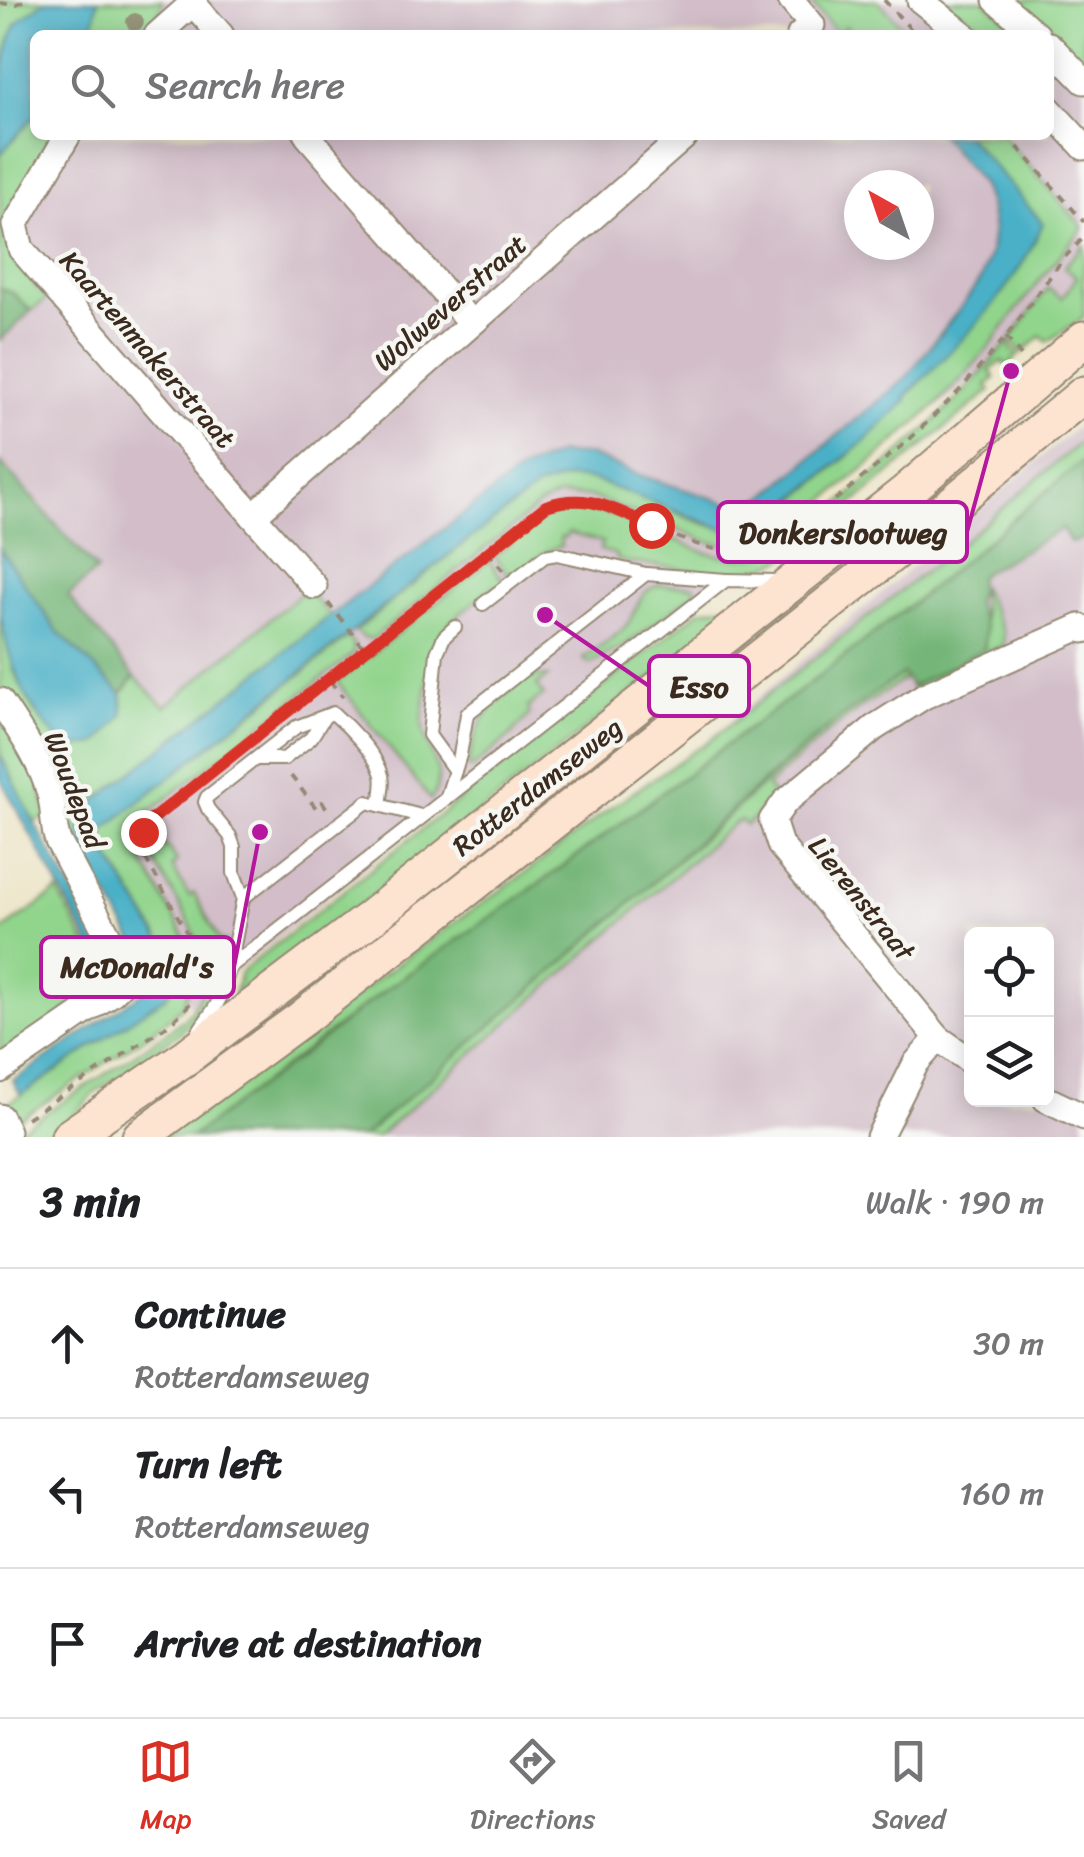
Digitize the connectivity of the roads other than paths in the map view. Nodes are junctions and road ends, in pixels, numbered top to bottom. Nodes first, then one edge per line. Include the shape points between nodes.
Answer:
1 (792, 0) edge
2 (920, 0) edge
3 (996, 0) edge
4 (192, 2) edge
5 (162, 30) edge
6 (217, 30) edge
7 (805, 30) edge
8 (958, 30) edge
9 (1031, 30) edge
10 (1054, 50) edge
11 (1084, 81) edge
12 (1054, 114) edge
13 (65, 140) edge
14 (312, 140) edge
15 (680, 140) edge
16 (1084, 147) edge
17 (471, 323) junction
18 (1084, 339) edge
19 (1084, 394) edge
20 (253, 516) junction
21 (646, 574) junction
22 (726, 580) junction
23 (796, 581) junction
24 (322, 596) road end
25 (483, 604) dead end
26 (454, 627) dead end
27 (1084, 630) edge
28 (0, 702) edge
29 (455, 771) junction
30 (447, 796) junction
31 (380, 806) junction
32 (421, 816) junction
33 (243, 898) junction
34 (230, 967) junction
35 (938, 1038) junction
36 (964, 1056) edge
37 (186, 1057) junction
38 (0, 1070) edge
39 (1054, 1103) edge
40 (1084, 1118) edge
41 (69, 1137) edge
42 (140, 1137) edge
43 (879, 1137) edge

1 - 7 street via 812,24
2 - 8 street
3 - 9 street
4 - 5 street
4 - 6 street
10 - 11 street
12 - 16 street
13 - 20 street, Kaartenmakerstraat via 15,224 21,249
14 - 17 street
15 - 17 street, Wolweverstraat
17 - 20 street, Wolweverstraat
18 - 23 main road, Rotterdamseweg
19 - 42 main road, Rotterdamseweg via 863,577 301,1019
20 - 24 street, Kaartenmakerstraat
21 - 22 lane
21 - 25 lane via 546,556
21 - 29 lane via 467,714
22 - 23 lane
22 - 30 lane
23 - 37 main road, Rotterdamseweg
26 - 29 lane via 437,652 430,735
27 - 35 street, Lierenstraat via 924,696 874,728 772,820 780,845
28 - 38 street, Woudepad via 36,759 58,842 125,968 112,993
29 - 30 lane
30 - 32 lane
31 - 32 lane
31 - 33 lane via 367,802
31 - 33 lane via 383,775 348,726 333,713 296,727 206,798 230,836
32 - 34 lane
33 - 34 lane
34 - 37 lane
35 - 36 street, Lierenstraat
35 - 43 street via 916,1064
37 - 41 main road, Rotterdamseweg
39 - 40 street

